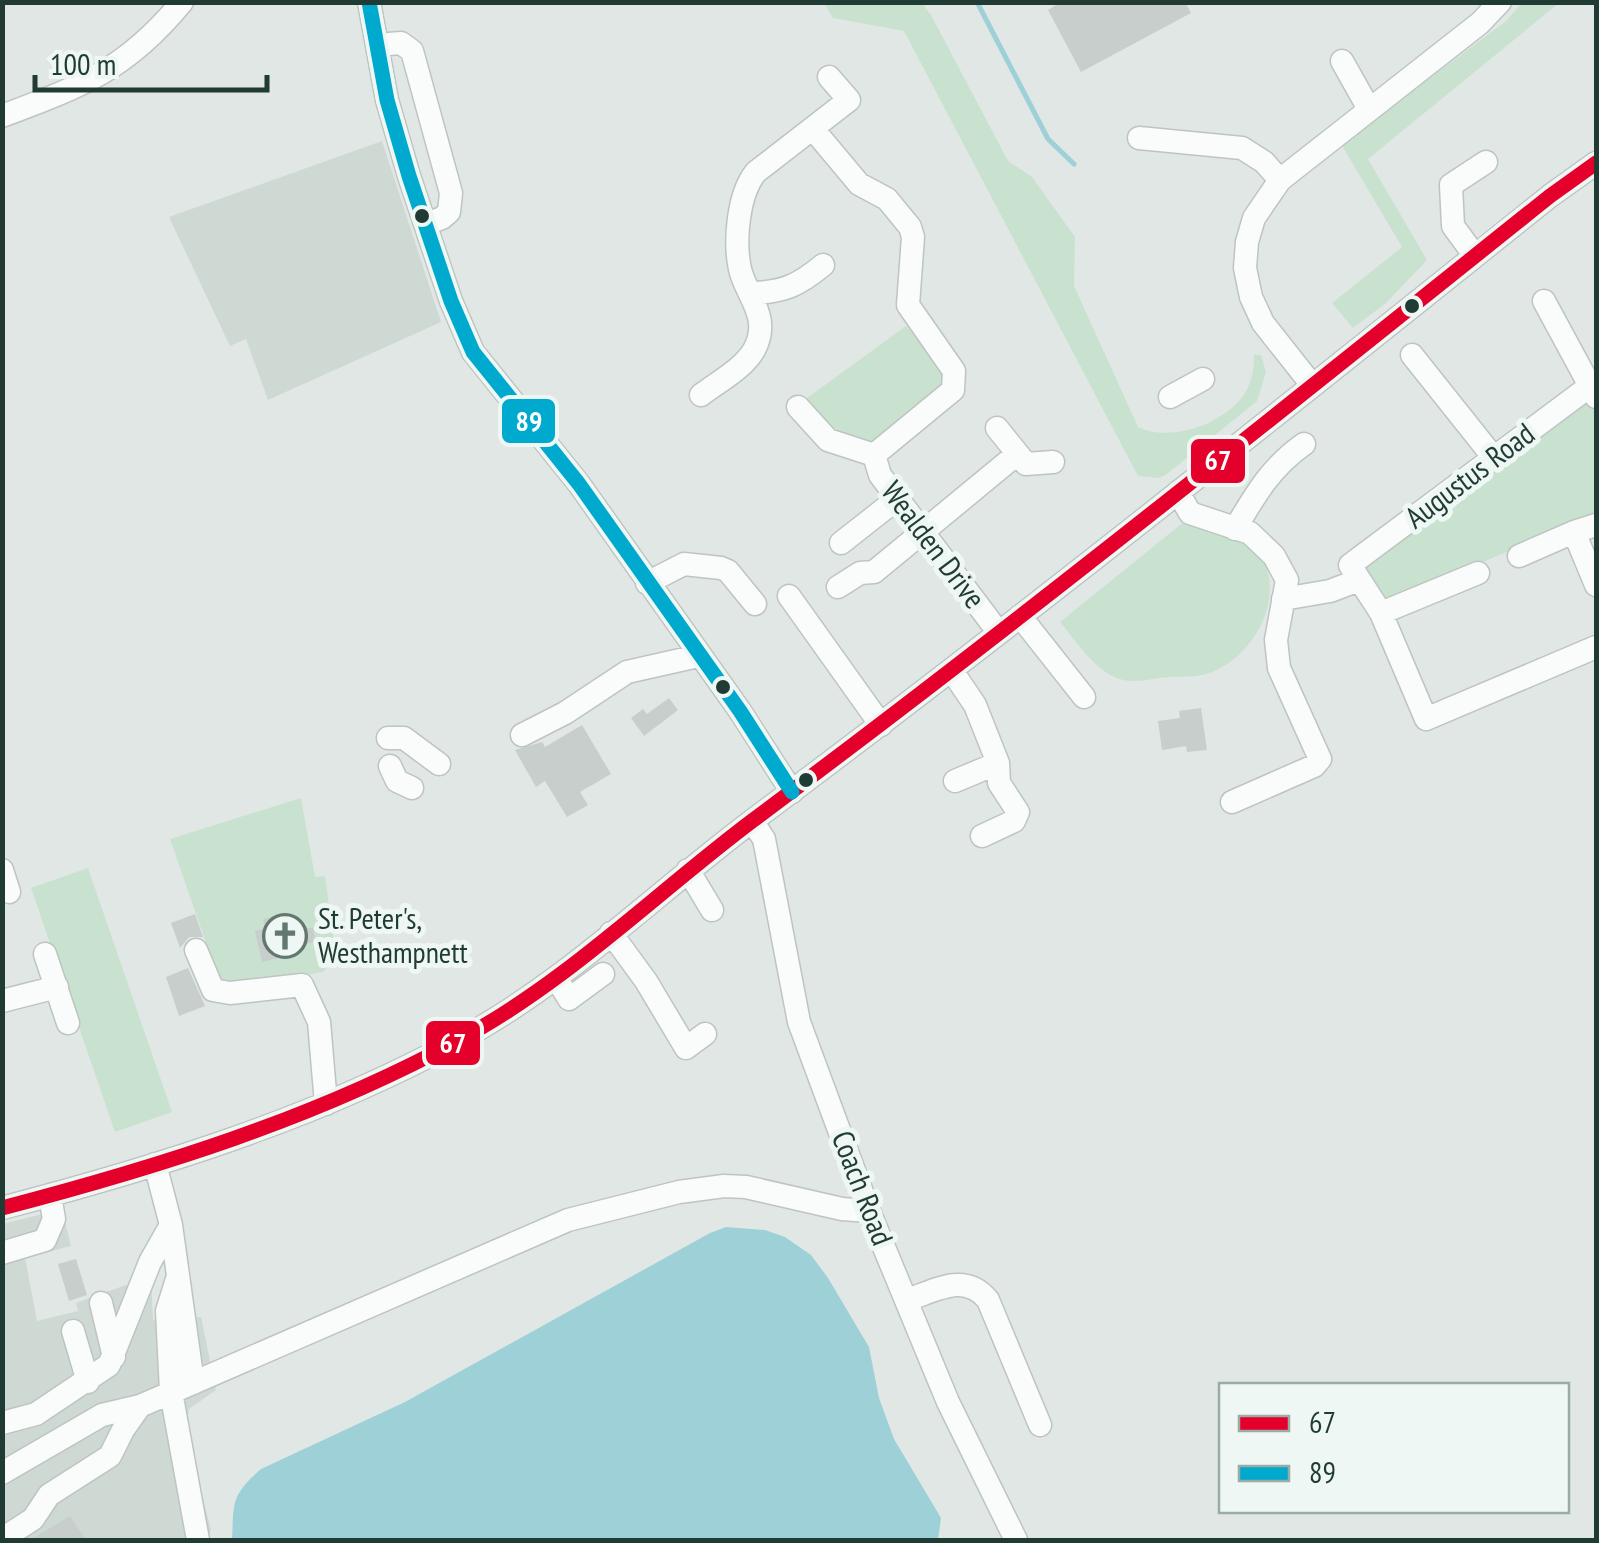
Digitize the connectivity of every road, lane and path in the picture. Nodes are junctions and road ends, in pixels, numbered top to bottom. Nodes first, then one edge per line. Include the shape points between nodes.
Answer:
1 (182, 2) edge
2 (369, 2) edge
3 (1475, 2) edge
4 (1500, 2) edge
5 (377, 45) junction
6 (1439, 55) junction
7 (1342, 61) dead end
8 (828, 77) dead end
9 (1368, 109) junction
10 (2, 116) edge
11 (812, 129) junction
12 (1139, 138) dead end
13 (1486, 162) dead end
14 (1596, 163) edge
15 (1280, 180) junction
16 (426, 224) junction
17 (1475, 256) junction
18 (822, 265) dead end
19 (753, 293) junction
20 (1544, 301) dead end
21 (1412, 356) dead end
22 (1203, 379) dead end
23 (1312, 386) junction
24 (1593, 391) edge
25 (701, 396) dead end
26 (1170, 397) dead end
27 (798, 407) dead end
28 (996, 428) dead end
29 (1304, 444) dead end
30 (874, 454) junction
31 (1016, 455) junction
32 (1494, 458) junction
33 (1053, 462) dead end
34 (1178, 492) junction
35 (897, 499) junction
36 (1234, 528) junction
37 (1585, 528) edge
38 (923, 532) junction
39 (841, 543) dead end
40 (1519, 556) dead end
41 (1354, 572) junction
42 (1478, 573) dead end
43 (648, 583) junction
44 (1596, 585) edge
45 (838, 587) dead end
46 (789, 596) dead end
47 (1283, 599) junction
48 (755, 604) dead end
49 (1381, 613) junction
50 (1020, 616) junction
51 (999, 633) junction
52 (1596, 647) edge
53 (698, 656) junction
54 (952, 670) junction
55 (1084, 697) dead end
56 (881, 725) junction
57 (522, 735) dead end
58 (388, 738) dead end
59 (439, 764) dead end
60 (390, 766) dead end
61 (998, 772) junction
62 (955, 781) dead end
63 (412, 788) dead end
64 (792, 792) junction
65 (1232, 802) dead end
66 (752, 821) junction
67 (982, 836) dead end
68 (688, 870) junction
69 (712, 910) dead end
70 (610, 933) junction
71 (196, 950) dead end
72 (45, 954) dead end
73 (603, 974) dead end
74 (556, 978) junction
75 (56, 987) junction
76 (2, 1002) edge
77 (68, 1024) dead end
78 (705, 1034) dead end
79 (326, 1104) junction
80 (155, 1164) junction
81 (50, 1196) junction
82 (2, 1208) edge
83 (869, 1211) junction
84 (171, 1225) junction
85 (2, 1253) edge
86 (177, 1279) junction
87 (907, 1300) junction
88 (102, 1304) dead end
89 (73, 1330) dead end
90 (114, 1358) junction
91 (88, 1382) junction
92 (193, 1382) junction
93 (170, 1392) junction
94 (140, 1406) junction
95 (2, 1423) edge
96 (1040, 1425) dead end
97 (7, 1461) edge
98 (2, 1538) edge
99 (198, 1540) edge
100 (1016, 1540) edge

1 - 10 street via 124,62
2 - 5 street
3 - 6 street
4 - 6 street
5 - 16 street
5 - 16 street via 408,46 422,87 451,204 442,218
6 - 9 street
7 - 9 street
8 - 11 street via 848,100
9 - 15 street
11 - 19 street via 747,183 737,244 741,274
11 - 30 street, Wealden Drive via 859,184 887,199 910,227 908,306 954,371 952,390
12 - 15 street via 1234,145 1253,153
13 - 17 street via 1452,185 1453,226
14 - 17 street
15 - 23 street via 1254,218 1245,268 1263,322
16 - 43 street via 473,352
17 - 23 street
18 - 19 street via 782,292
19 - 25 street via 760,326 755,348
20 - 24 street
21 - 32 street
22 - 26 street
23 - 34 street
24 - 32 street, Augustus Road
27 - 30 street via 828,440
28 - 31 street
29 - 36 street via 1265,479
30 - 35 street, Wealden Drive
31 - 33 street via 1026,464
31 - 38 street
32 - 41 street, Augustus Road
34 - 36 street via 1190,512
34 - 50 street
35 - 38 street, Wealden Drive
35 - 39 street, Wealden Drive
36 - 47 street via 1250,533 1274,556 1287,580
37 - 40 street
37 - 44 street
38 - 45 street via 874,572
38 - 51 street, Wealden Drive
41 - 47 street, Augustus Road via 1330,591
41 - 49 street
42 - 49 street
43 - 48 street via 684,564 721,568
43 - 53 street
46 - 56 street
47 - 65 street via 1276,640 1280,668 1320,760
49 - 52 street via 1426,719
50 - 51 street
50 - 55 street
51 - 54 street
53 - 57 street via 627,672
53 - 64 street
54 - 56 street
54 - 61 street via 975,705
56 - 64 street
58 - 59 street via 404,738
60 - 63 street via 397,782
61 - 62 street
61 - 67 street via 1018,815
64 - 66 street
66 - 68 street
66 - 83 street, Coach Road via 764,839 799,1022
68 - 69 street
68 - 70 street
70 - 74 street
70 - 78 street via 686,1048
71 - 79 street via 213,990 302,985 318,1022
72 - 75 street
73 - 74 street via 562,1005
74 - 79 street via 464,1038
75 - 76 street
75 - 77 street
79 - 80 street
80 - 81 street
80 - 84 street
81 - 82 street
81 - 85 street via 54,1219 45,1240
83 - 87 street, Coach Road
83 - 92 street via 746,1187 678,1192 568,1220
84 - 86 street
84 - 90 street via 134,1298
86 - 92 street
86 - 93 street via 167,1311
87 - 96 street via 955,1285 980,1290
87 - 100 street, Coach Road
88 - 90 street
89 - 91 street
90 - 91 street
91 - 95 street via 36,1414
92 - 93 street
93 - 94 street
93 - 99 street
94 - 97 street via 102,1415
94 - 98 street via 110,1456 49,1496 32,1518

